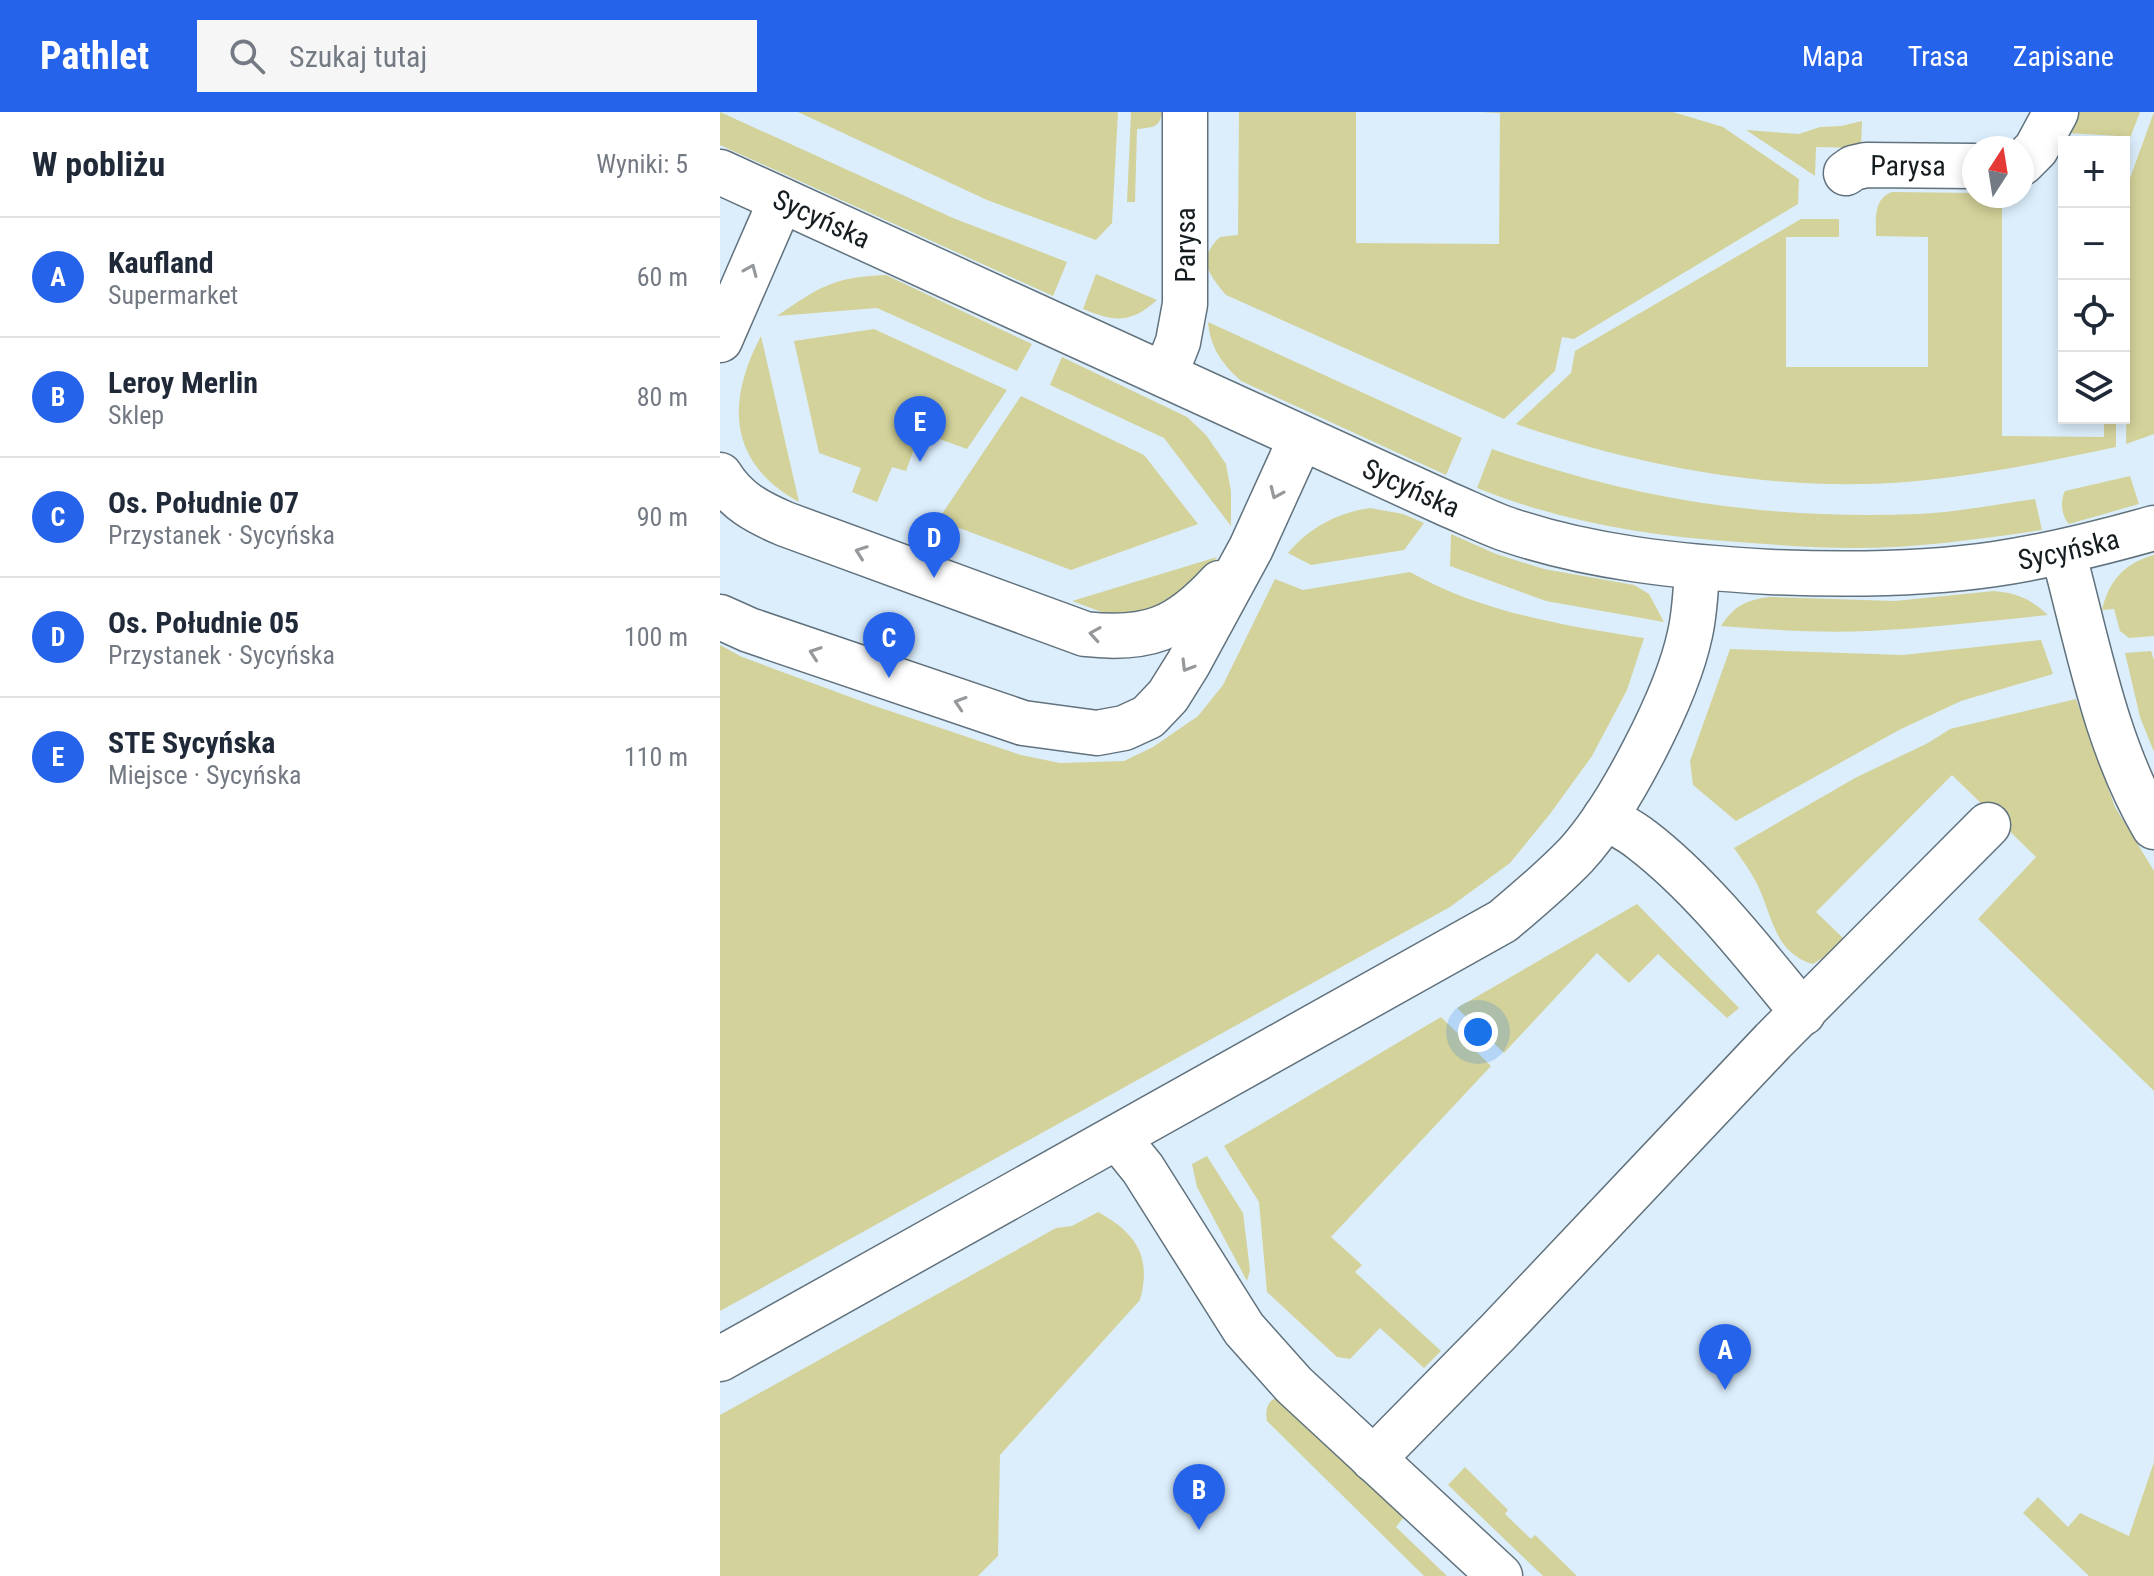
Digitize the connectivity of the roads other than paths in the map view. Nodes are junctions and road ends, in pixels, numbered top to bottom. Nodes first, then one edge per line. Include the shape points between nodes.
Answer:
1 (1185, 112) edge
2 (2056, 112) edge
3 (2034, 151) edge
4 (1962, 166) edge
5 (720, 172) edge
6 (1846, 173) dead end
7 (781, 200) junction
8 (720, 340) edge
9 (1165, 375) junction
10 (1301, 438) junction
11 (720, 475) edge
12 (2154, 528) edge
13 (1251, 548) junction
14 (2063, 552) junction
15 (1697, 567) junction
16 (720, 617) edge
17 (1605, 817) junction
18 (1988, 825) dead end
19 (2154, 827) edge
20 (1803, 1013) junction
21 (1118, 1138) junction
22 (720, 1359) edge
23 (1373, 1459) junction
24 (1500, 1576) edge

1 - 9 street, Parysa via 1185,304
2 - 3 street
4 - 6 street, Parysa via 1866,165
5 - 7 street, Sycyńska
8 -> 7 street
7 - 9 street, Sycyńska
9 - 10 street, Sycyńska
10 -> 13 street
10 - 15 street, Sycyńska via 1504,528 1624,558
13 -> 11 street via 1197,608 1173,624 1132,635 1085,634 785,524 735,496
12 - 14 street, Sycyńska
13 -> 16 street via 1168,696 1148,717 1097,733 1023,723
14 - 15 street, Sycyńska via 1993,565 1898,573
14 - 19 street via 2112,732
15 - 17 street via 1690,634 1678,674
17 - 20 street via 1641,839 1674,869
17 - 21 street via 1578,853 1503,921
18 - 20 street
20 - 23 street
21 - 22 street
21 - 23 street via 1244,1329
23 - 24 street

